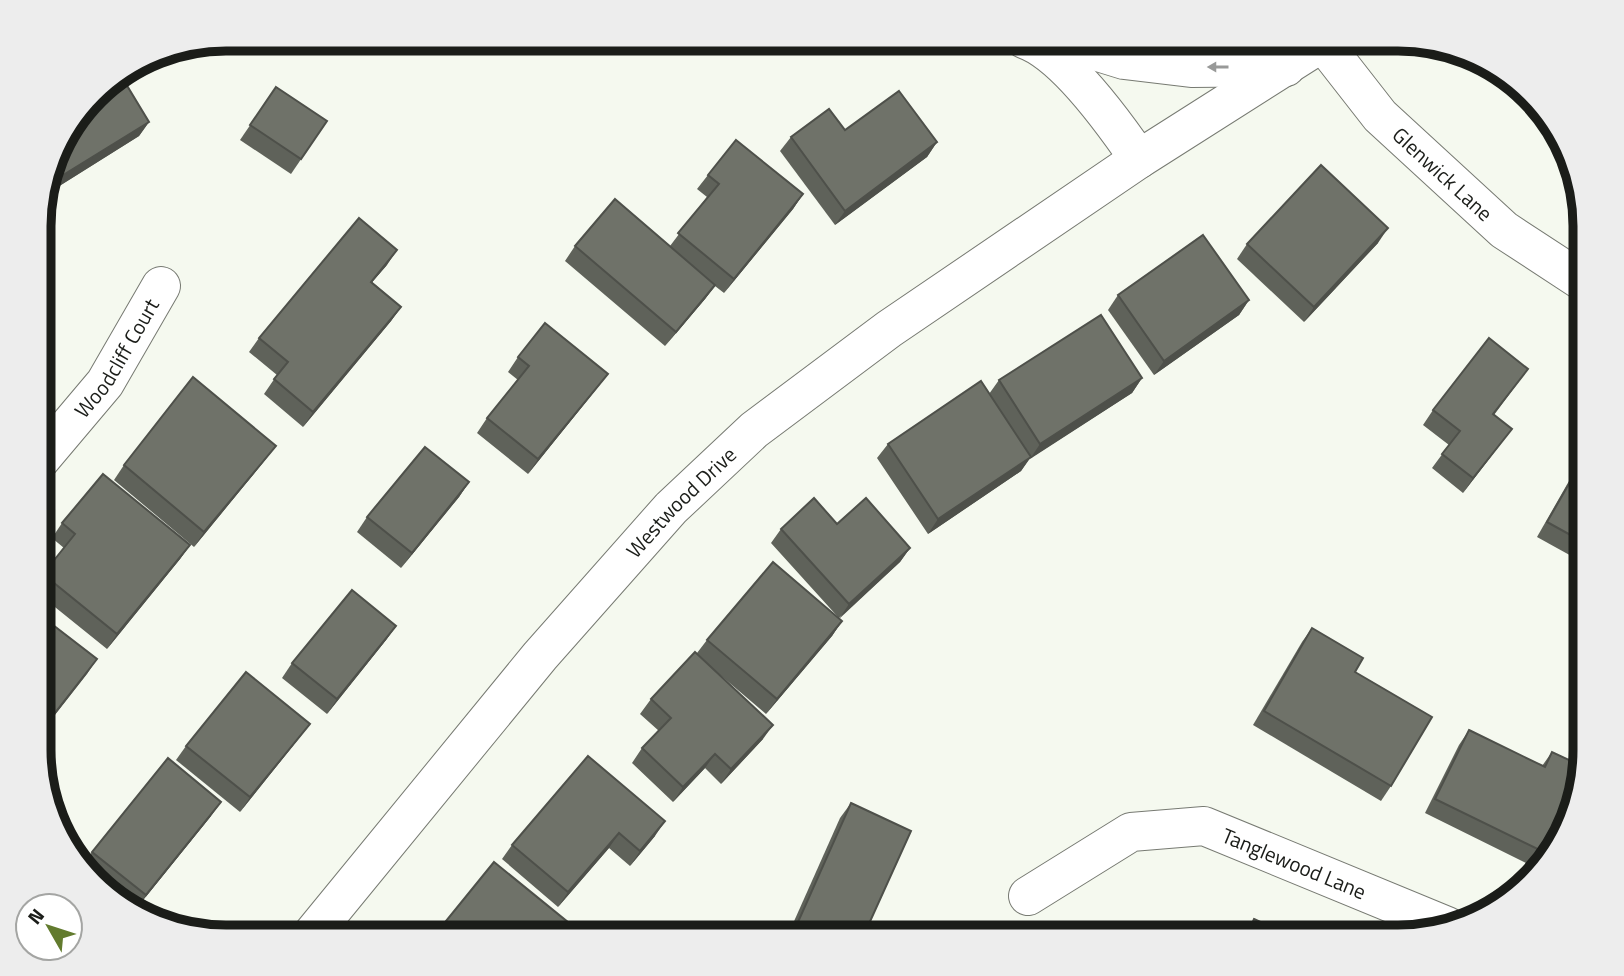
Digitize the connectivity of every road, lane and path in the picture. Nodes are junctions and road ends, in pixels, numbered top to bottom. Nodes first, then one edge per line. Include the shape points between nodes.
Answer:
1 (1041, 51) edge
2 (1095, 51) edge
3 (1310, 51) edge
4 (1332, 51) edge
5 (1286, 67) junction
6 (1139, 159) junction
7 (1573, 275) edge
8 (162, 286) dead end
9 (51, 447) edge
10 (1028, 896) dead end
11 (1435, 921) edge
12 (320, 925) edge

1 - 6 street via 1101,103
5 -> 2 street via 1191,68 1124,60
3 - 5 street, Westwood Drive
4 - 7 street, Glenwick Lane via 1380,116 1504,230
5 - 6 street, Westwood Drive
6 - 12 street, Westwood Drive via 889,329 754,430 671,508 540,656
8 - 9 street, Woodcliff Court via 105,383
10 - 11 street, Tanglewood Lane via 1131,832 1204,826

